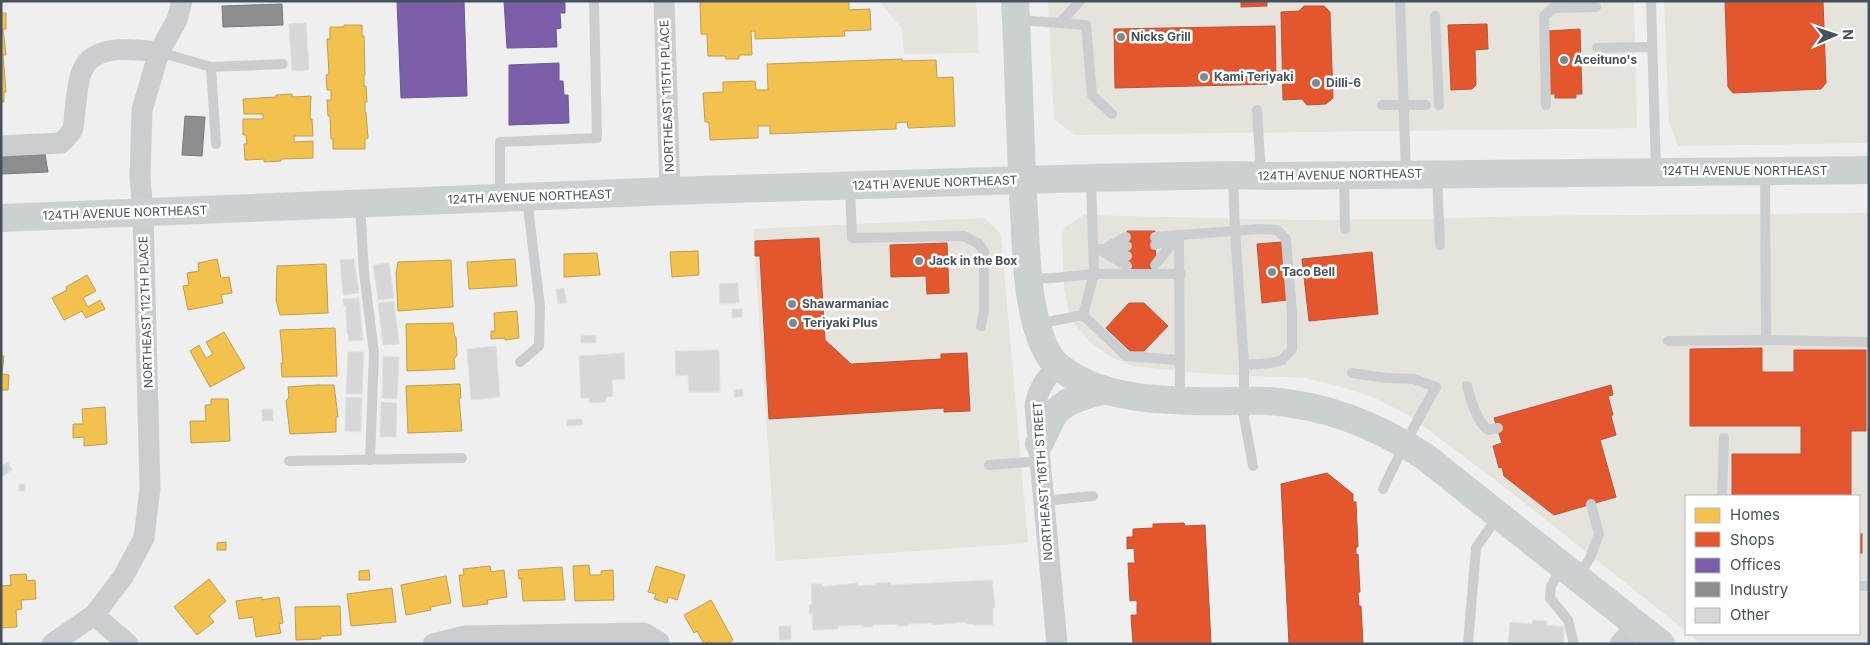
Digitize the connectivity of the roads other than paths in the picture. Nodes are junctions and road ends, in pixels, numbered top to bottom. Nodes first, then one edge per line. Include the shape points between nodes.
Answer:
1 (182, 1) edge
2 (594, 1) edge
3 (664, 1) edge
4 (1080, 1) edge
5 (1400, 1) edge
6 (1651, 1) edge
7 (1596, 7) dead end
8 (1016, 11) edge
9 (1435, 16) dead end
10 (1060, 23) junction
11 (1652, 47) junction
12 (1598, 48) dead end
13 (159, 52) junction
14 (283, 64) dead end
15 (211, 67) junction
16 (1382, 105) dead end
17 (1403, 105) junction
18 (1426, 105) dead end
19 (1439, 105) dead end
20 (1546, 105) dead end
21 (1257, 110) dead end
22 (1112, 114) dead end
23 (216, 144) dead end
24 (1, 146) edge
25 (1869, 170) edge
26 (1656, 172) junction
27 (1766, 172) junction
28 (1437, 174) junction
29 (1233, 175) junction
30 (1344, 175) junction
31 (1406, 175) junction
32 (1261, 176) junction
33 (1091, 178) junction
34 (1022, 180) junction
35 (850, 186) junction
36 (670, 191) junction
37 (527, 197) junction
38 (500, 198) junction
39 (360, 204) junction
40 (143, 213) junction
41 (1, 218) edge
42 (1346, 229) dead end
43 (1235, 231) junction
44 (1179, 235) junction
45 (1440, 245) dead end
46 (1097, 250) junction
47 (1094, 274) junction
48 (1180, 274) junction
49 (1028, 279) junction
50 (1083, 315) junction
51 (1036, 324) junction
52 (981, 326) dead end
53 (1766, 340) junction
54 (1668, 341) dead end
55 (1869, 342) edge
56 (1179, 360) junction
57 (520, 362) dead end
58 (1244, 365) junction
59 (1057, 366) junction
60 (1352, 373) dead end
61 (1467, 386) dead end
62 (1105, 390) junction
63 (1180, 400) junction
64 (1245, 401) junction
65 (1498, 428) dead end
66 (1724, 438) dead end
67 (1404, 444) junction
68 (1039, 452) junction
69 (462, 458) dead end
70 (370, 460) junction
71 (289, 462) dead end
72 (989, 465) dead end
73 (1253, 466) dead end
74 (1383, 489) dead end
75 (1722, 495) edge
76 (1093, 496) dead end
77 (1043, 500) junction
78 (1592, 504) dead end
79 (1498, 515) junction
80 (1569, 572) junction
81 (94, 615) junction
82 (1629, 634) edge
83 (659, 643) edge
84 (52, 644) edge
85 (128, 644) edge
86 (433, 644) edge
87 (1057, 644) edge
88 (1468, 644) edge
89 (1574, 644) edge
90 (1661, 644) edge

1 - 13 street, NORTHEAST 112TH PLACE via 177,20
2 - 38 lane via 597,138 500,142
3 - 36 street, NORTHEAST 115TH PLACE
4 - 10 lane
5 - 17 lane
6 - 11 lane
7 - 20 lane via 1553,8 1544,16
8 - 10 lane
8 - 34 main road
9 - 19 lane
10 - 22 lane via 1086,25 1092,95
11 - 12 lane
11 - 26 lane
13 - 15 lane
13 - 24 street via 109,50 92,59 82,70 73,131 61,143
13 - 40 street, NORTHEAST 112TH PLACE via 142,110 140,177
14 - 15 lane
15 - 23 lane
16 - 17 lane
17 - 18 lane
17 - 31 lane
21 - 32 lane
25 - 27 main road, 124TH AVENUE NORTHEAST
26 - 27 main road, 124TH AVENUE NORTHEAST
26 - 28 main road, 124TH AVENUE NORTHEAST
27 - 53 lane
28 - 31 main road, 124TH AVENUE NORTHEAST
28 - 45 lane
29 - 32 main road, 124TH AVENUE NORTHEAST
29 - 33 main road, 124TH AVENUE NORTHEAST
29 - 43 lane
30 - 31 main road, 124TH AVENUE NORTHEAST
30 - 32 main road, 124TH AVENUE NORTHEAST
30 - 42 lane
33 - 34 main road, 124TH AVENUE NORTHEAST
33 - 46 lane
34 - 35 main road, 124TH AVENUE NORTHEAST
34 - 49 main road
35 - 36 main road, 124TH AVENUE NORTHEAST
35 - 52 lane via 852,238 964,236 979,244 984,252
36 - 37 main road, 124TH AVENUE NORTHEAST
37 - 38 main road, 124TH AVENUE NORTHEAST
37 - 57 lane via 540,307 539,346
38 - 39 main road, 124TH AVENUE NORTHEAST
39 - 40 main road, 124TH AVENUE NORTHEAST
39 - 70 lane via 364,273 374,352
40 - 41 main road, 124TH AVENUE NORTHEAST
40 - 81 street, NORTHEAST 112TH PLACE via 150,488 144,538 123,577
43 - 44 lane
43 - 58 lane
43 - 58 lane via 1277,230 1286,239 1292,313 1292,349 1282,360
44 - 44 lane via 1155,251
44 - 48 lane
46 - 46 lane via 1127,251
46 - 47 lane
47 - 48 lane
47 - 49 lane
47 - 50 lane
48 - 56 lane
49 - 51 main road
50 - 51 lane
50 - 56 lane via 1126,356
51 - 59 main road
53 - 54 lane
53 - 55 lane
56 - 63 lane
58 - 64 lane
59 - 62 main road via 1079,380
59 - 68 street, NORTHEAST 116TH STREET via 1045,379 1037,397
60 - 67 lane via 1414,379 1436,387
61 - 65 lane via 1482,425 1488,430
62 - 63 main road
62 - 68 main road via 1077,398 1054,414
63 - 64 main road
64 - 67 main road via 1295,404 1350,417
64 - 73 lane via 1245,425
66 - 75 lane
67 - 74 lane
67 - 79 main road
68 - 72 lane
68 - 77 street, NORTHEAST 116TH STREET
69 - 70 lane
70 - 71 lane
76 - 77 lane
77 - 87 street, NORTHEAST 116TH STREET
78 - 80 lane via 1599,534 1590,558
79 - 80 main road
79 - 88 lane via 1476,548
80 - 82 main road
80 - 89 lane via 1551,586 1550,598 1568,620
81 - 84 street, NORTHEAST 112TH PLACE
81 - 85 street
82 - 90 main road
83 - 86 street via 644,633 465,636

